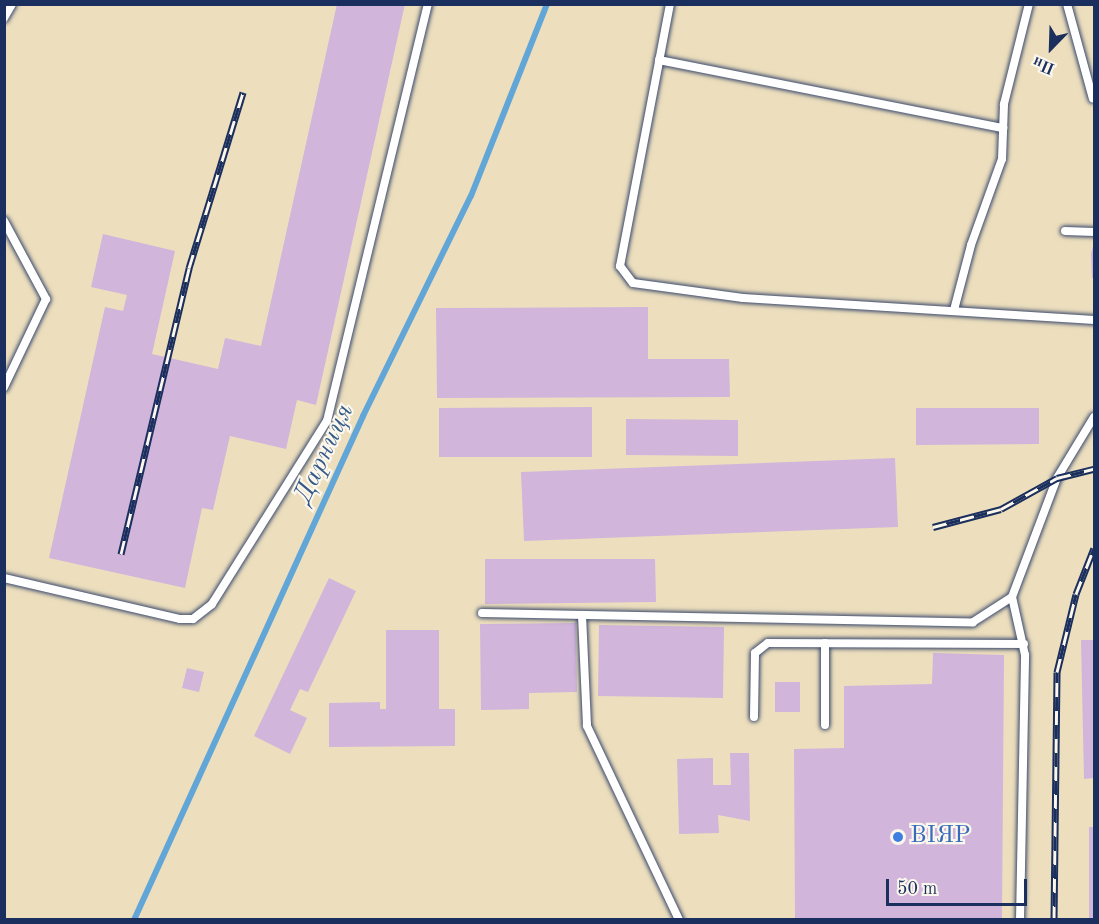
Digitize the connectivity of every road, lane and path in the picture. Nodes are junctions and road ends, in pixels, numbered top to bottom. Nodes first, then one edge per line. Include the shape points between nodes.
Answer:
1 (12, 4) edge
2 (428, 4) edge
3 (670, 4) edge
4 (1029, 4) edge
5 (1067, 4) edge
6 (4, 18) edge
7 (659, 60) junction
8 (1093, 99) edge
9 (1004, 128) junction
10 (4, 221) edge
11 (1065, 231) dead end
12 (1095, 232) edge
13 (954, 310) junction
14 (1095, 320) edge
15 (4, 387) edge
16 (1095, 417) edge
17 (4, 578) edge
18 (1012, 597) junction
19 (482, 613) dead end
20 (582, 615) junction
21 (825, 643) junction
22 (1024, 645) junction
23 (754, 717) dead end
24 (825, 725) dead end
25 (679, 920) edge
26 (1020, 920) edge

1 - 6 lane
2 - 17 lane via 327,422 212,604 193,619 180,619
3 - 7 lane
4 - 9 lane
5 - 8 lane
7 - 9 lane
7 - 13 lane via 622,275 645,288
9 - 13 lane via 1002,159 970,245
10 - 15 lane via 46,299
11 - 12 lane
13 - 14 lane
16 - 18 lane via 1057,478
18 - 20 lane via 973,622
18 - 22 lane
19 - 20 lane
20 - 25 lane via 587,726
21 - 22 lane
21 - 23 lane via 760,646 754,661
21 - 24 lane
22 - 26 lane

